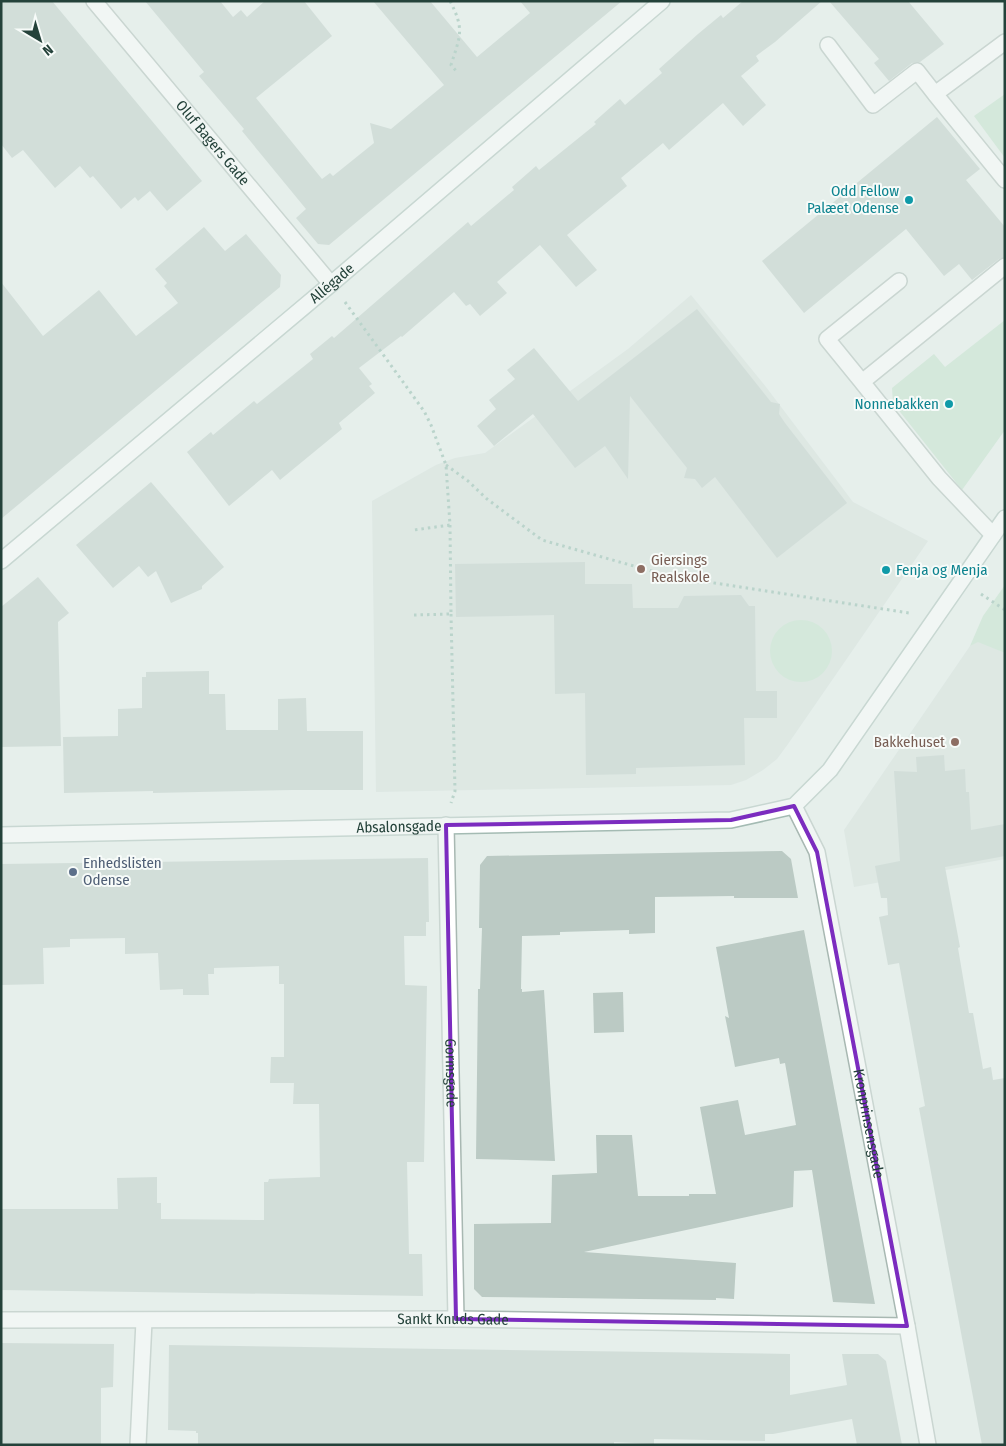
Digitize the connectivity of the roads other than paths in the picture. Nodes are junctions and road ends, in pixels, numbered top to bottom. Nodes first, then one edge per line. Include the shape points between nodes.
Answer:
1 (94, 1) edge
2 (662, 1) edge
3 (1005, 42) edge
4 (828, 45) dead end
5 (935, 94) junction
6 (1005, 180) edge
7 (1005, 266) edge
8 (899, 281) dead end
9 (332, 284) junction
10 (862, 382) junction
11 (1005, 518) edge
12 (993, 535) junction
13 (1, 561) edge
14 (794, 806) junction
15 (446, 825) junction
16 (1, 835) edge
17 (456, 1319) junction
18 (1, 1320) edge
19 (144, 1321) junction
20 (907, 1326) junction
21 (138, 1445) edge
22 (928, 1445) edge

1 - 9 street, Oluf Bagers Gade
2 - 9 street, Allégade
3 - 5 street
4 - 5 street via 873,105 918,71
5 - 6 street
7 - 10 street
8 - 10 street via 827,338
9 - 13 street, Allégade
10 - 12 street via 939,478
11 - 12 street
12 - 14 street via 830,770
14 - 15 street, Absalonsgade via 731,820
14 - 20 street, Kronprinsensgade via 817,852
15 - 16 street, Absalonsgade
15 - 17 street, Gormsgade
17 - 19 street, Sankt Knuds Gade
17 - 20 street, Sankt Knuds Gade
18 - 19 street, Sankt Knuds Gade
19 - 21 street
20 - 22 street, Kronprinsensgade

